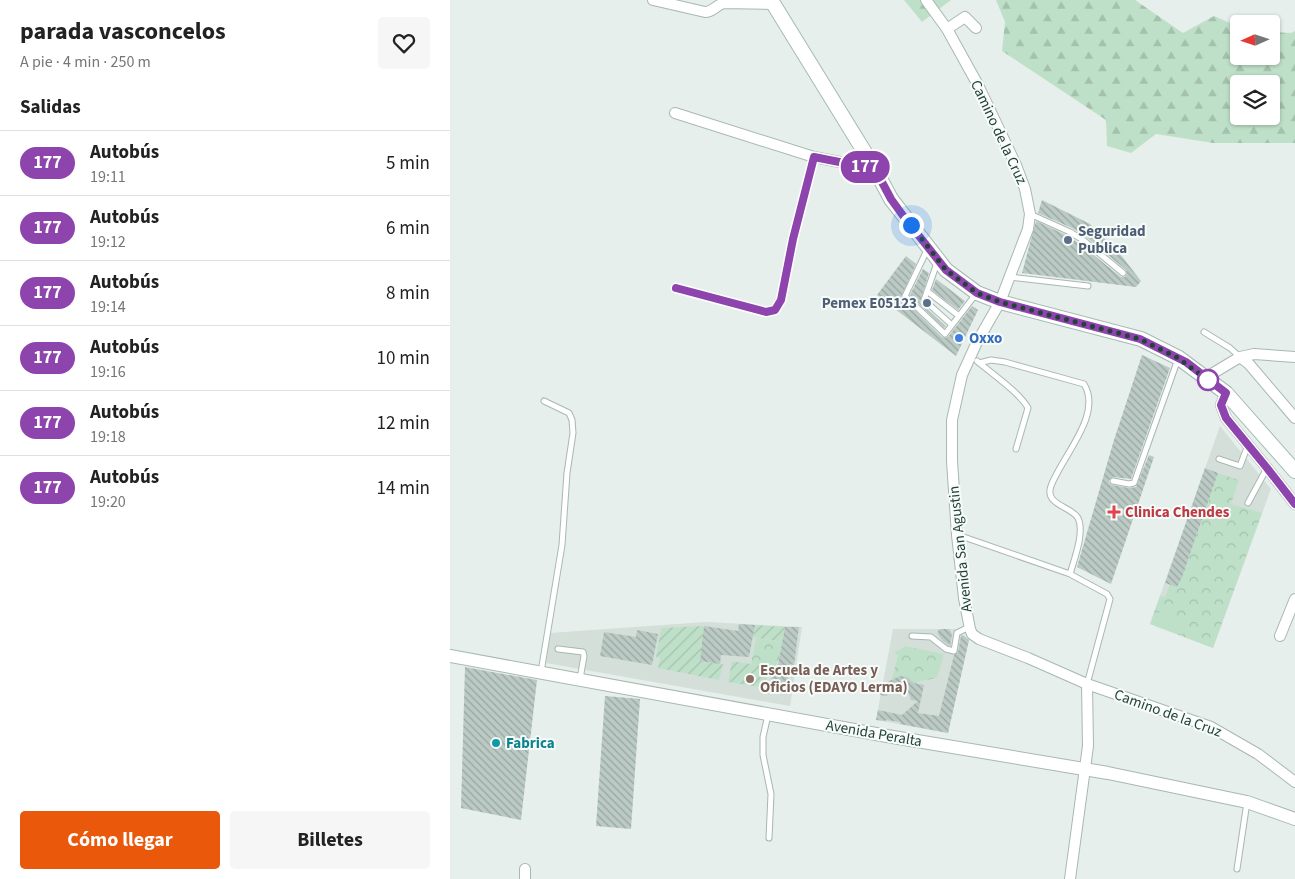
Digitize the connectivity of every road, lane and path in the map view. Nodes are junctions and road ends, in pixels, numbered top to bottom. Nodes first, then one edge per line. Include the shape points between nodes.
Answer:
1 (653, 0) edge
2 (926, 0) edge
3 (773, 2) edge
4 (976, 28) dead end
5 (947, 30) junction
6 (676, 113) dead end
7 (814, 157) junction
8 (875, 169) junction
9 (1030, 214) junction
10 (928, 248) junction
11 (938, 260) junction
12 (1123, 273) dead end
13 (1010, 277) junction
14 (1088, 286) dead end
15 (676, 288) dead end
16 (927, 291) junction
17 (977, 293) junction
18 (1000, 302) junction
19 (959, 316) junction
20 (952, 324) junction
21 (1204, 332) dead end
22 (1240, 357) junction
23 (1295, 357) edge
24 (1178, 358) junction
25 (975, 359) junction
26 (1205, 378) junction
27 (1226, 393) junction
28 (544, 401) dead end
29 (1295, 418) edge
30 (1248, 445) junction
31 (1016, 449) dead end
32 (1284, 458) junction
33 (1219, 459) dead end
34 (1267, 468) junction
35 (1295, 471) edge
36 (1113, 480) dead end
37 (1248, 503) dead end
38 (1295, 504) edge
39 (957, 535) junction
40 (1070, 574) junction
41 (1295, 599) edge
42 (969, 627) junction
43 (912, 636) dead end
44 (1280, 636) dead end
45 (558, 649) dead end
46 (450, 656) edge
47 (541, 672) junction
48 (580, 679) junction
49 (1087, 684) junction
50 (768, 714) junction
51 (1084, 770) junction
52 (1295, 782) edge
53 (1247, 802) junction
54 (1295, 819) edge
55 (769, 838) dead end
56 (1237, 869) dead end
57 (1070, 879) edge

1 - 3 street via 705,12 724,3
2 - 5 street, Camino de la Cruz
3 - 8 main road
4 - 5 street via 966,17
5 - 9 street, Camino de la Cruz via 978,85 1016,165
6 - 7 street
7 - 8 street
7 - 15 lane via 781,300 775,310 766,312
8 - 10 main road via 891,199
9 - 12 lane via 1083,240
9 - 13 street, Camino de la Cruz via 1028,229
10 - 11 main road
10 - 20 lane via 905,296 945,334
11 - 16 lane
11 - 17 main road
13 - 14 lane
13 - 18 street, Camino de la Cruz
16 - 19 lane
16 - 20 lane via 924,300
17 - 18 main road
17 - 19 lane
18 - 24 main road via 1140,339
18 - 25 street, Avenida San Agustin
19 - 20 lane
21 - 22 lane
22 - 23 street via 1254,354
22 - 26 street
22 - 29 street
24 - 26 main road
24 - 36 lane via 1134,483
25 - 31 lane via 1028,408
25 - 39 street, Avenida San Agustin via 962,375 952,420
25 - 40 lane via 1005,362 1084,384 1089,392 1090,406 1080,435 1050,488 1056,503 1076,516 1080,523 1081,531
26 - 27 main road
27 - 30 street via 1222,412
27 - 32 main road
28 - 47 lane via 569,413 573,433 562,545
30 - 33 lane via 1240,466
30 - 34 street
32 - 34 street
32 - 35 main road
34 - 37 lane
34 - 38 street
39 - 40 lane
39 - 42 street, Avenida San Agustin
40 - 49 lane via 1110,597
41 - 44 street
42 - 43 lane via 958,633 954,651 946,650 931,637
42 - 49 street, Avenida San Agustin via 979,639
45 - 48 lane via 583,652
46 - 47 street, Avenida Peralta
47 - 48 street, Avenida Peralta
48 - 50 street, Avenida Peralta
49 - 51 street via 1088,746
49 - 52 street, Camino de la Cruz via 1211,727 1258,754
50 - 51 street, Avenida Peralta
50 - 55 lane via 763,755 771,794
51 - 53 street, Avenida Peralta
51 - 57 street
53 - 54 street, Avenida Peralta
53 - 56 lane

